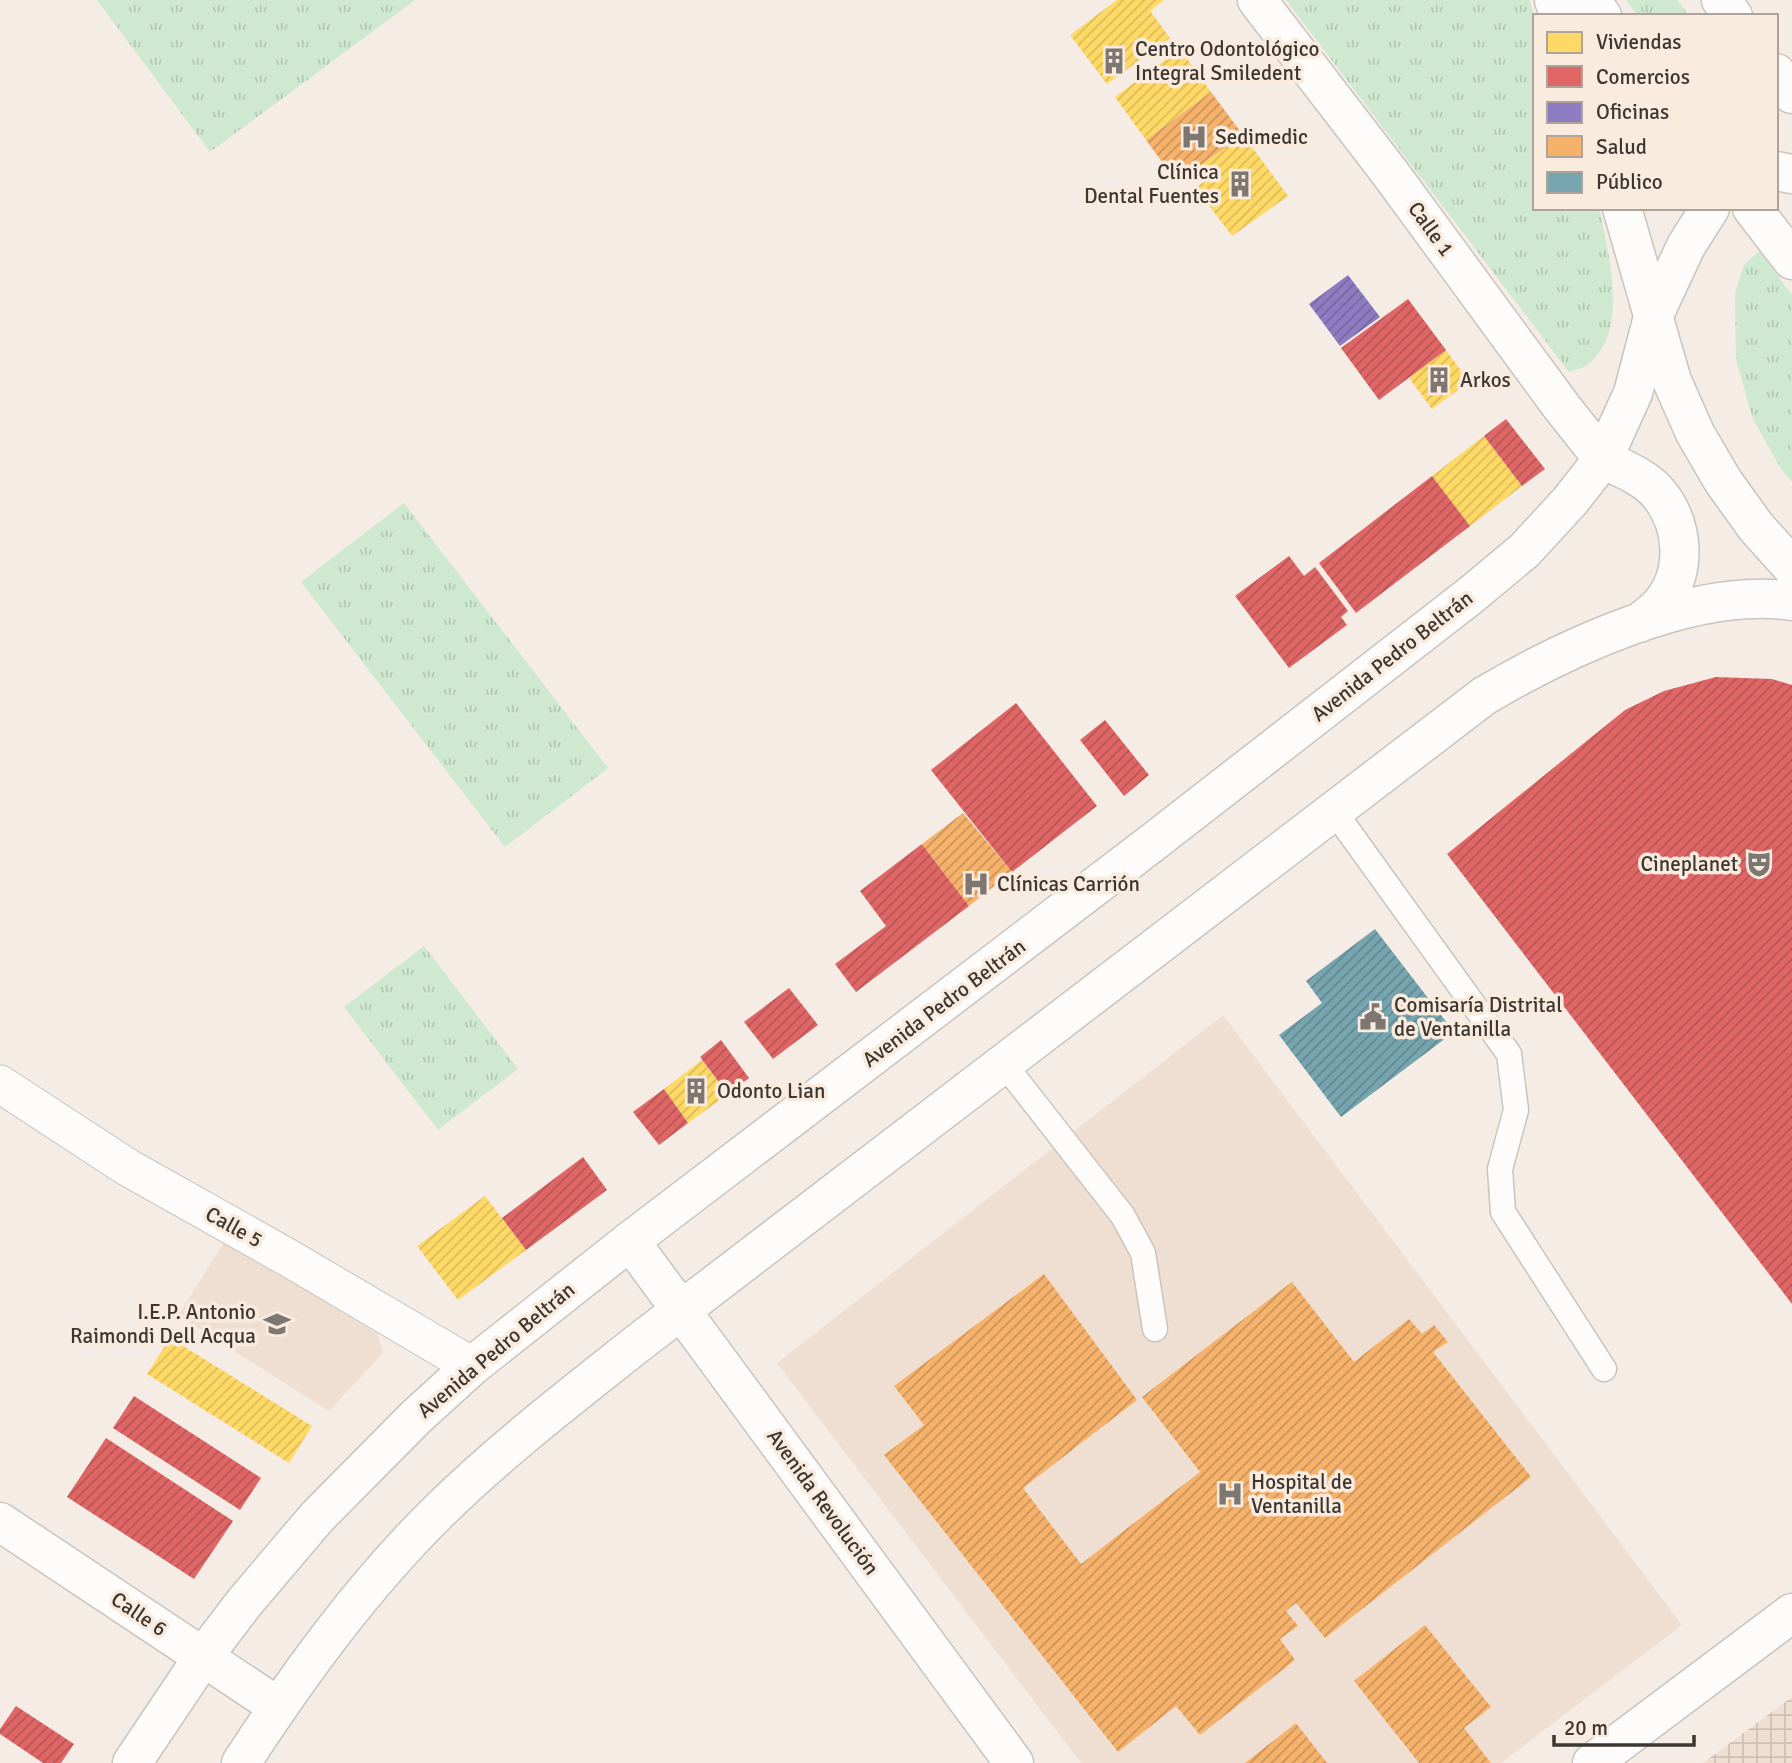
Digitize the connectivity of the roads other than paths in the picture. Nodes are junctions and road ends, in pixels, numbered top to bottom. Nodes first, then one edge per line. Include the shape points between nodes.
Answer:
1 (1257, 0) edge
2 (1778, 76) edge
3 (1792, 94) edge
4 (1623, 210) edge
5 (1709, 210) edge
6 (1754, 210) edge
7 (1792, 260) edge
8 (1653, 317) junction
9 (1603, 459) junction
10 (1792, 567) edge
11 (1792, 601) edge
12 (1637, 625) junction
13 (1334, 811) junction
14 (1004, 1064) junction
15 (0, 1084) edge
16 (630, 1241) junction
17 (682, 1310) junction
18 (1155, 1329) dead end
19 (472, 1366) junction
20 (1604, 1369) dead end
21 (0, 1522) edge
22 (1792, 1613) edge
23 (203, 1657) junction
24 (277, 1706) junction
25 (132, 1763) edge
26 (241, 1763) edge
27 (1014, 1763) edge
28 (1592, 1763) edge

1 - 9 main road, Calle 1
2 - 3 main road
4 - 8 main road
5 - 8 main road, Avenida Pedro Beltrán via 1686,246
6 - 7 main road
8 - 9 main road, Avenida Pedro Beltrán via 1633,393
8 - 10 main road via 1672,381 1695,433 1756,527
9 - 12 main road via 1658,492 1674,517 1681,547 1676,578 1661,604
9 - 16 main road, Avenida Pedro Beltrán via 1525,550 1471,595
11 - 12 main road via 1723,603 1685,609
12 - 13 main road via 1583,643 1484,696
13 - 14 main road
13 - 20 lane via 1509,1054 1516,1110 1500,1169 1503,1212
14 - 17 main road
14 - 18 lane via 1123,1216 1143,1254
15 - 19 street, Calle 5 via 127,1167
16 - 17 main road, Avenida Revolución
16 - 19 main road, Avenida Pedro Beltrán
17 - 24 main road via 508,1446 437,1513 373,1583
17 - 27 main road, Avenida Revolución
19 - 23 main road, Avenida Pedro Beltrán via 317,1517
21 - 23 main road, Calle 6
22 - 28 main road
23 - 24 main road, Calle 6
23 - 25 main road, Avenida Pedro Beltrán
24 - 26 main road

